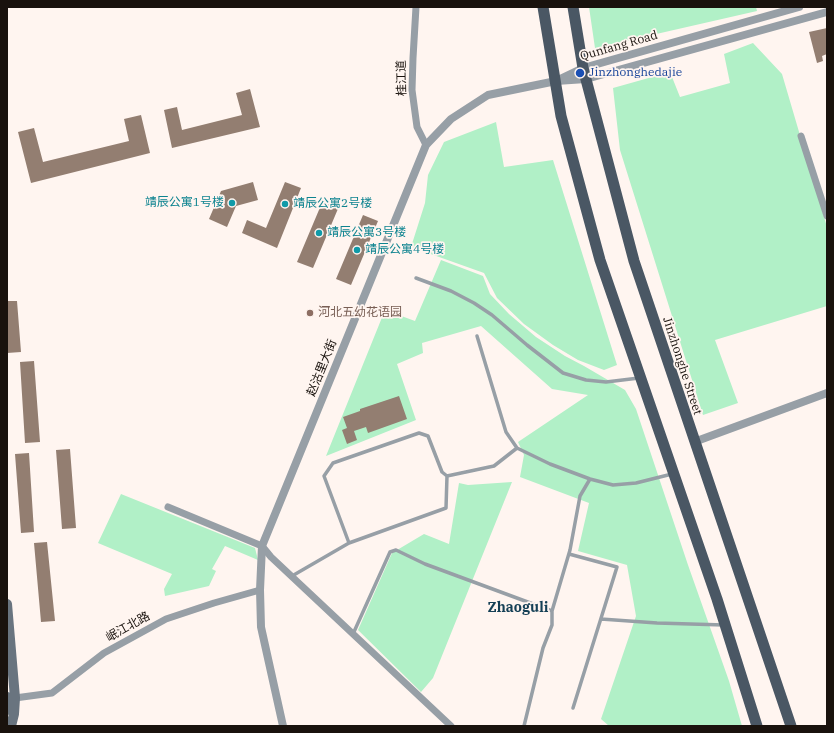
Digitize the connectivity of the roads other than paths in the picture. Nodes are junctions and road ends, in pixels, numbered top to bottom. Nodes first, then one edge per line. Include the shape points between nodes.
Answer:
1 (416, 7) edge
2 (543, 7) edge
3 (573, 7) edge
4 (799, 7) edge
5 (827, 12) edge
6 (583, 68) junction
7 (586, 79) junction
8 (556, 81) junction
9 (800, 136) dead end
10 (426, 146) junction
11 (827, 216) edge
12 (416, 278) dead end
13 (477, 336) dead end
14 (640, 378) junction
15 (827, 393) edge
16 (694, 442) junction
17 (517, 448) junction
18 (673, 473) junction
19 (447, 476) junction
20 (590, 479) junction
21 (168, 507) dead end
22 (349, 543) junction
23 (262, 546) junction
24 (569, 554) junction
25 (292, 576) junction
26 (260, 590) junction
27 (7, 604) edge
28 (552, 611) junction
29 (601, 619) junction
30 (725, 625) junction
31 (353, 634) junction
32 (10, 672) edge
33 (11, 697) edge
34 (574, 708) dead end
35 (7, 710) edge
36 (12, 726) edge
37 (283, 726) edge
38 (451, 726) edge
39 (524, 726) edge
40 (757, 726) edge
41 (791, 726) edge

1 - 10 street, 桂江道 via 412,90 418,127
2 - 8 main road
3 - 6 main road, Jinzhonghe Street
4 - 6 street, Qunfang Road
5 - 7 street, Qunfang Road
6 - 7 main road, Jinzhonghe Street
6 - 8 street, Qunfang Road
7 - 8 street, Qunfang Road
7 - 16 main road, Jinzhonghe Street via 634,261
8 - 10 street, 赵沽里大街 via 488,95 451,119
8 - 14 main road via 570,153 600,260
9 - 11 street
10 - 23 street, 赵沽里大街
12 - 14 lane via 474,303 563,373 586,380 606,382
13 - 17 lane via 506,432
14 - 18 main road
15 - 16 street
16 - 41 main road, Jinzhonghe Street
17 - 19 lane via 494,466
17 - 20 lane
18 - 20 lane via 628,484 613,485
18 - 30 main road
19 - 22 lane via 446,508
19 - 22 lane via 442,472 428,436 419,433 333,463 324,476
20 - 24 lane via 580,496
21 - 23 street
22 - 25 lane
23 - 25 street
23 - 26 street, 赵沽里大街
24 - 28 lane
24 - 29 lane via 617,567
25 - 31 street
26 - 33 street, 岷江北路 via 166,618 104,653 52,693
26 - 37 street, 赵沽里大街 via 261,627
27 - 32 main road
28 - 31 lane via 425,564 396,550 390,552
28 - 39 lane via 552,625 543,648
29 - 30 lane
29 - 34 lane
30 - 40 main road
31 - 38 street
32 - 33 main road
33 - 35 main road
33 - 36 main road via 14,714

